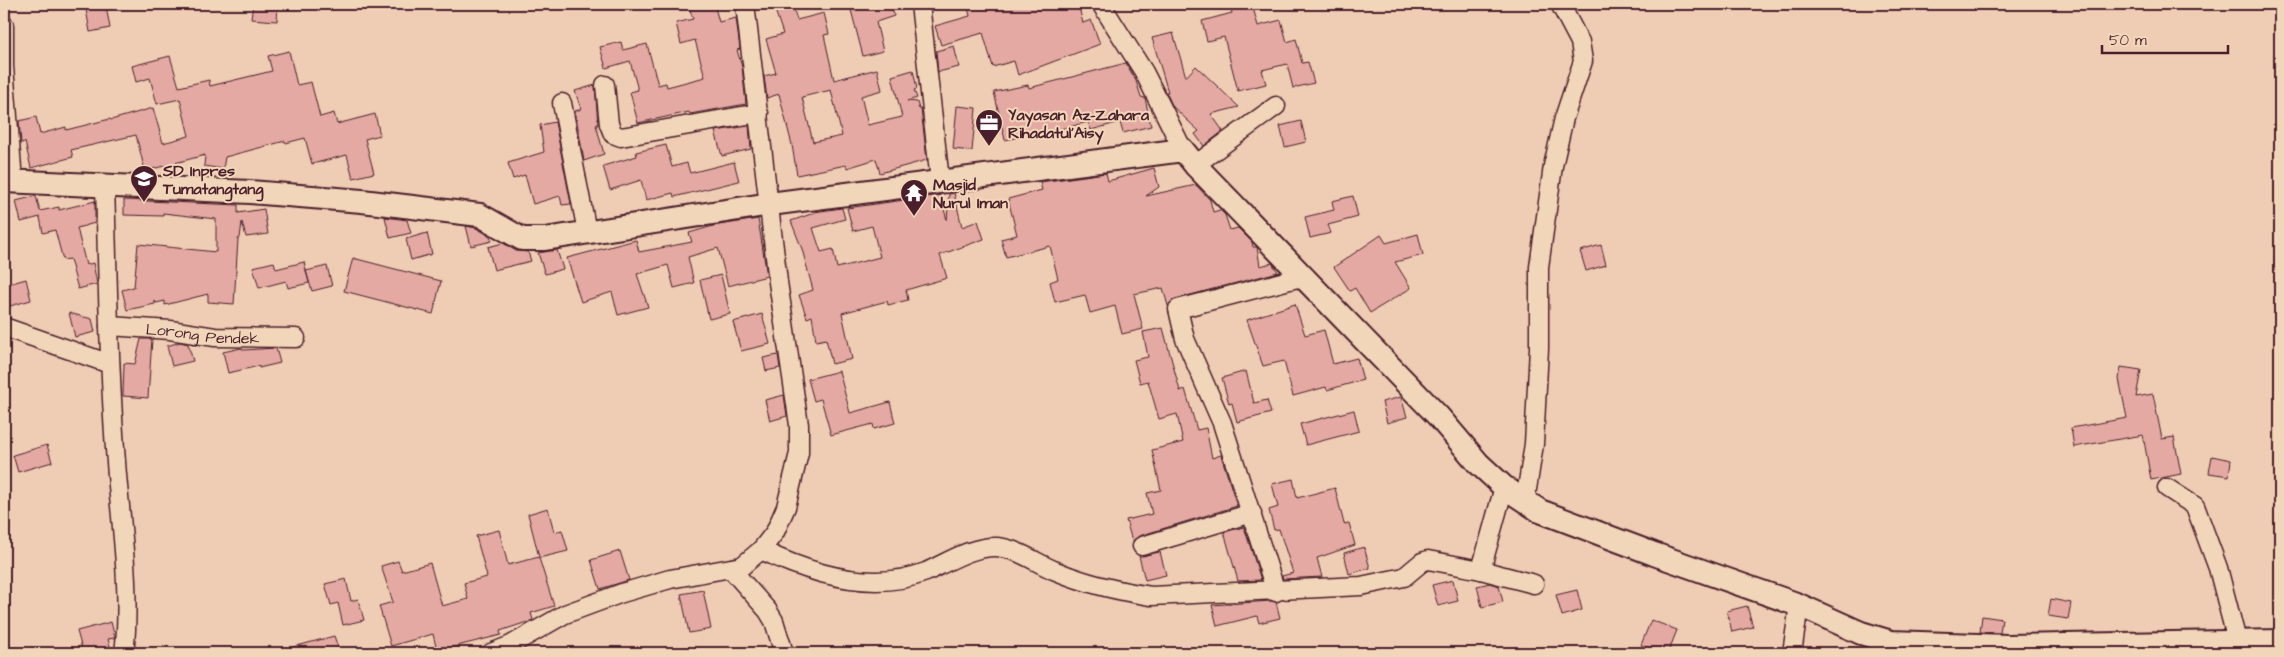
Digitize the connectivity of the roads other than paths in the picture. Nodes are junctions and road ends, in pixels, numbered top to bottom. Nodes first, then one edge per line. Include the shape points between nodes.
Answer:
1 (745, 4) edge
2 (920, 4) edge
3 (1101, 4) edge
4 (1560, 4) edge
5 (4, 25) edge
6 (605, 85) dead end
7 (562, 103) dead end
8 (1276, 106) dead end
9 (759, 113) junction
10 (1189, 157) junction
11 (8, 181) edge
12 (940, 181) junction
13 (105, 185) junction
14 (770, 204) junction
15 (588, 232) junction
16 (1304, 276) junction
17 (109, 326) junction
18 (4, 327) edge
19 (296, 338) dead end
20 (110, 364) junction
21 (1504, 487) junction
22 (2167, 488) dead end
23 (1525, 502) junction
24 (1252, 513) junction
25 (1142, 546) dead end
26 (747, 560) junction
27 (1481, 570) junction
28 (1534, 584) dead end
29 (1276, 592) junction
30 (1798, 605) junction
31 (2237, 641) junction
32 (2280, 642) edge
33 (2007, 650) edge
34 (124, 653) edge
35 (491, 653) edge
36 (784, 653) edge
37 (1792, 653) edge

1 - 9 street
2 - 12 street
3 - 10 street via 1144,72
4 - 23 street via 1580,42 1584,60 1564,118 1553,166 1539,267 1534,444
5 - 11 street
6 - 9 street via 609,124 613,134 621,137
7 - 15 street
8 - 10 street
9 - 14 street
10 - 12 street
10 - 16 street
11 - 13 street
12 - 14 street
13 - 15 street via 353,200 480,215 522,239
13 - 17 street
14 - 15 street
14 - 26 street via 800,439 786,507 774,532
16 - 21 street
16 - 24 street via 1178,308 1190,355 1222,423
17 - 19 street, Lorong Pendek via 215,337
17 - 20 street
18 - 20 street
20 - 34 street via 120,495
21 - 23 street
21 - 27 street
22 - 31 street via 2195,506 2218,568
23 - 30 street via 1540,511
24 - 25 street
24 - 29 street
26 - 29 street via 819,574 891,581 924,572 977,550 996,547 1016,551 1055,571 1120,591 1151,596
26 - 35 street via 614,596 565,614
26 - 36 street via 774,621
27 - 28 street
27 - 29 street via 1428,560 1393,581
30 - 33 street via 1891,642
30 - 37 street
31 - 32 street
31 - 33 street

